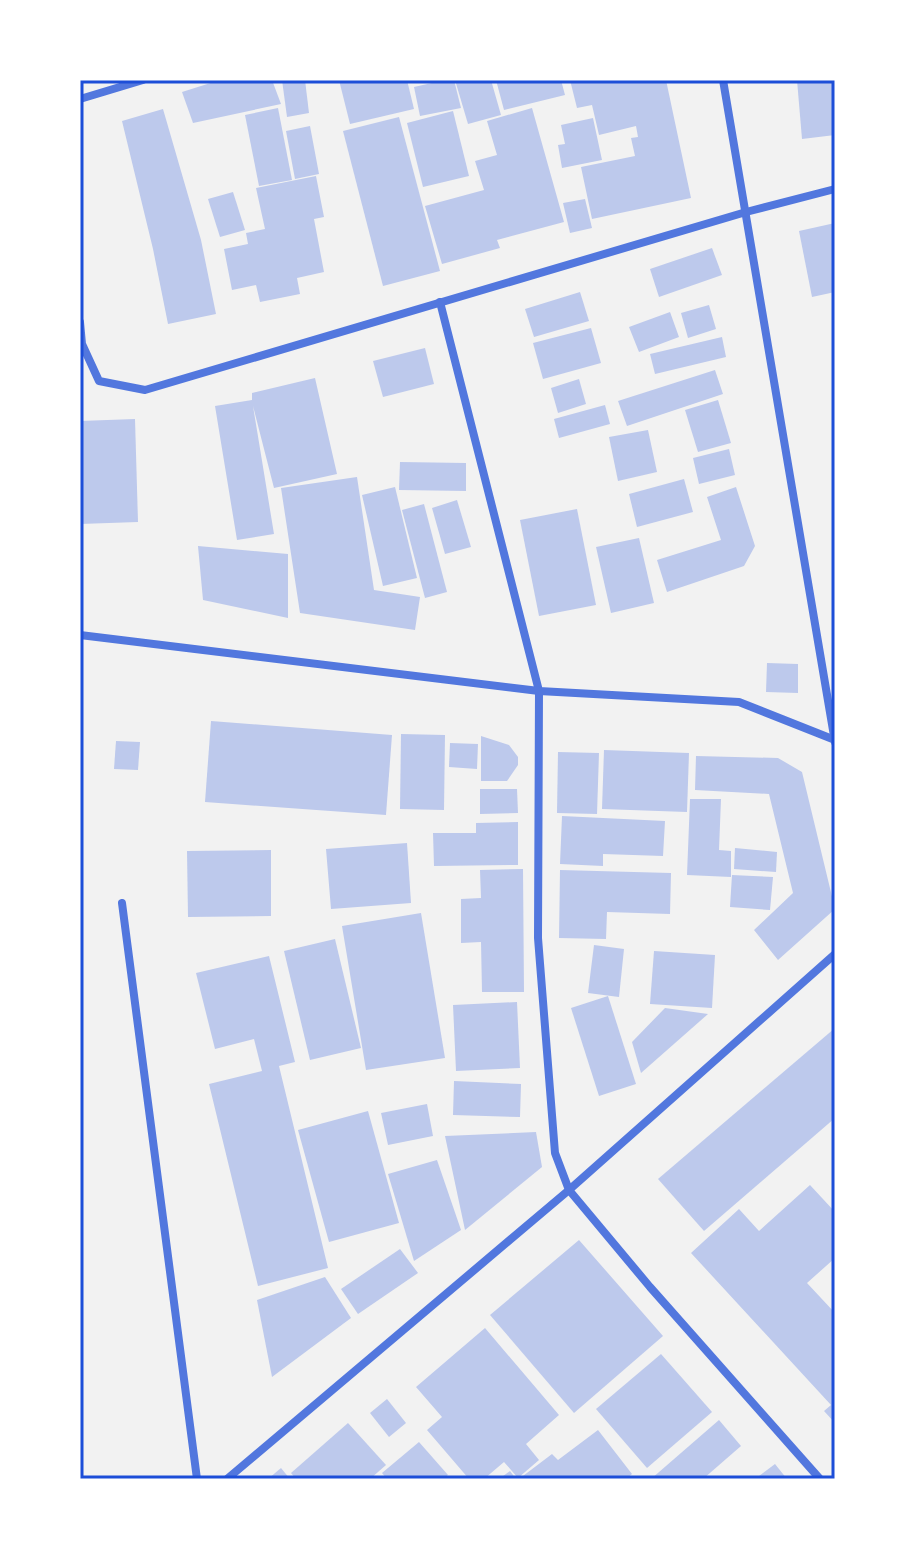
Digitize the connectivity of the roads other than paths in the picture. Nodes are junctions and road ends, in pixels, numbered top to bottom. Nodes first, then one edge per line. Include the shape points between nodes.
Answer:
1 (143, 80) edge
2 (723, 80) edge
3 (80, 99) edge
4 (835, 189) edge
5 (746, 212) junction
6 (440, 302) junction
7 (80, 322) edge
8 (80, 635) edge
9 (539, 691) junction
10 (835, 741) edge
11 (122, 903) dead end
12 (835, 954) edge
13 (569, 1190) junction
14 (197, 1479) edge
15 (227, 1479) edge
16 (820, 1479) edge

1 - 3 street
2 - 5 street
4 - 5 street
5 - 6 street
5 - 10 street
6 - 7 street via 145,390 99,381 82,344
6 - 9 street
8 - 9 street
9 - 10 street via 739,702
9 - 13 street via 538,938 555,1153
11 - 14 street
12 - 13 street
13 - 15 street
13 - 16 street

